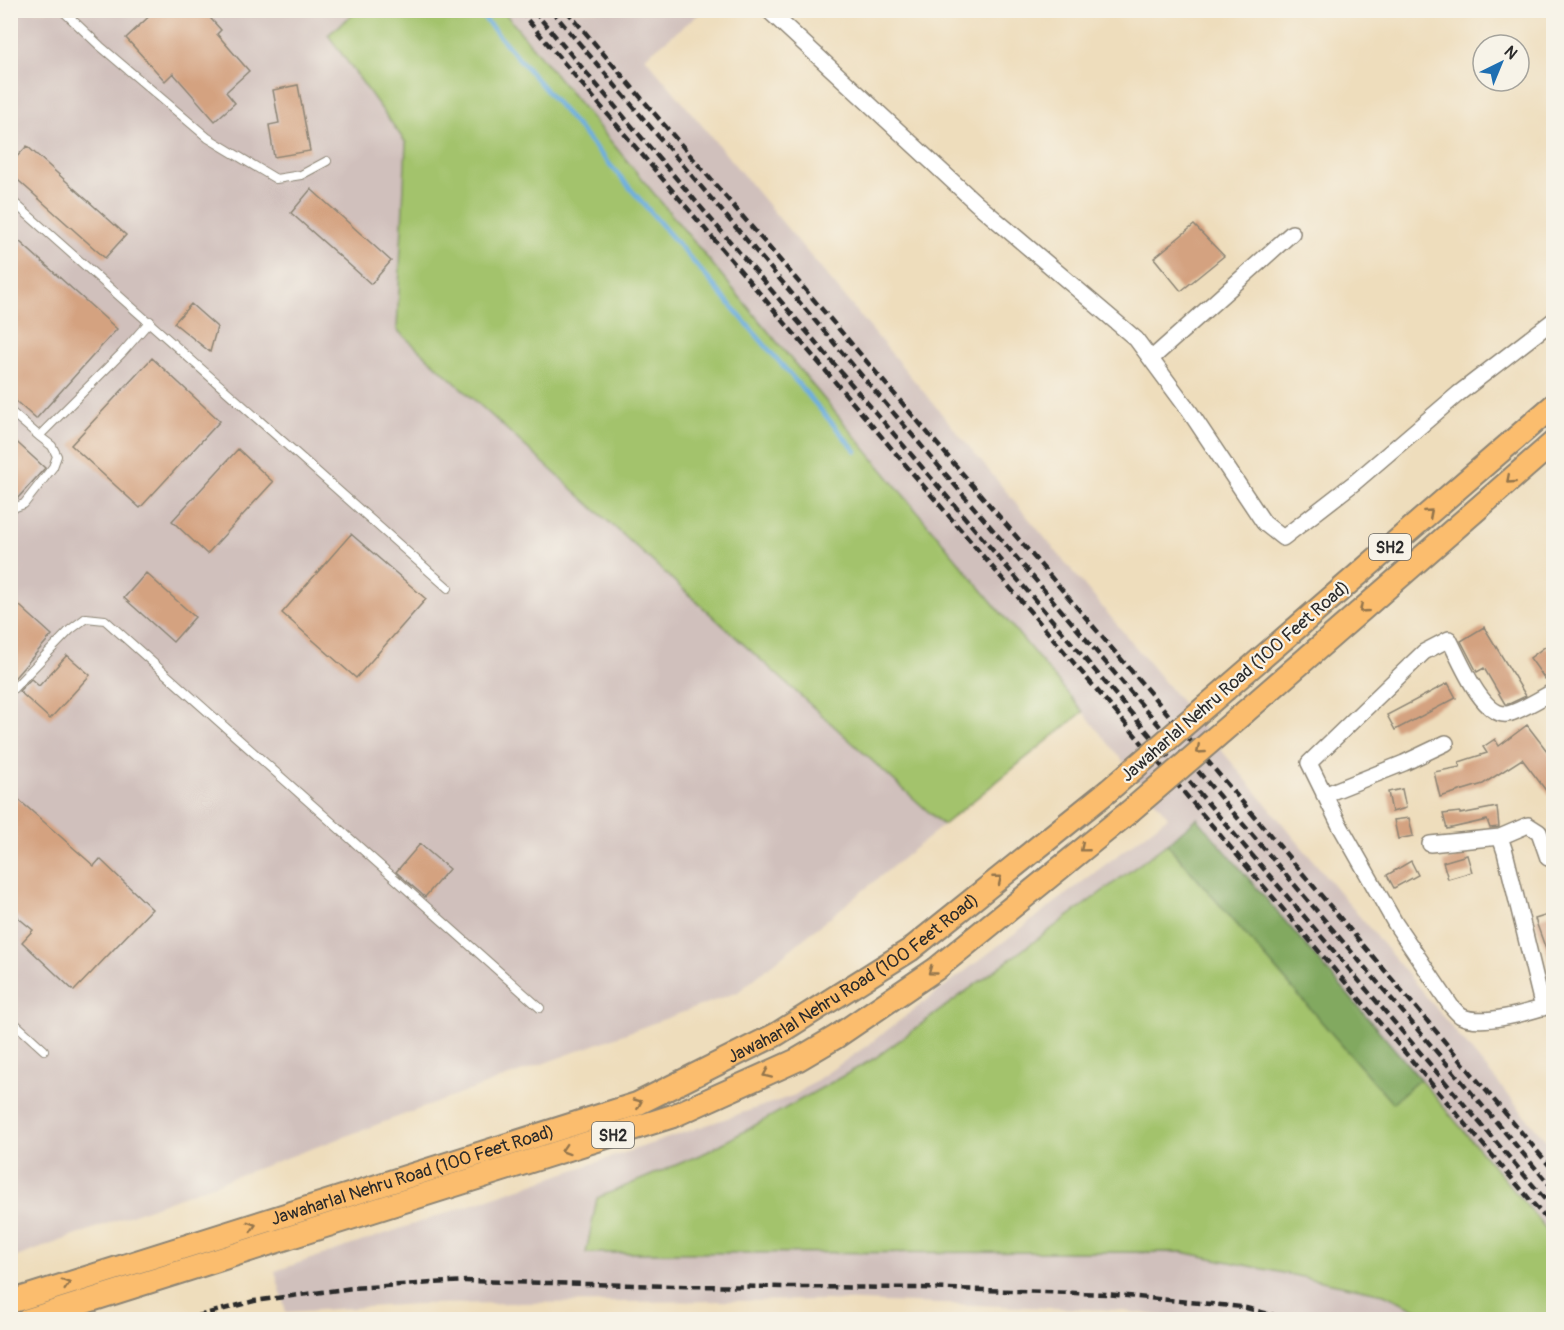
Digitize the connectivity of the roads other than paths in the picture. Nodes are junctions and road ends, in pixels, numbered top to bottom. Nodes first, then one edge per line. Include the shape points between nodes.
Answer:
1 (62, 10) edge
2 (768, 10) edge
3 (327, 161) dead end
4 (10, 199) edge
5 (1292, 233) dead end
6 (1554, 320) edge
7 (150, 321) junction
8 (1151, 359) junction
9 (1554, 405) edge
10 (10, 411) edge
11 (39, 436) junction
12 (1554, 441) edge
13 (10, 509) edge
14 (448, 588) dead end
15 (1554, 691) edge
16 (10, 692) edge
17 (1446, 743) dead end
18 (1324, 795) junction
19 (1500, 837) junction
20 (1430, 844) dead end
21 (1548, 858) dead end
22 (1548, 1006) edge
23 (540, 1008) dead end
24 (10, 1019) edge
25 (44, 1050) dead end
26 (10, 1302) edge
27 (28, 1320) edge

1 - 3 lane via 208,138 276,179 301,175
2 - 8 street via 976,203 1136,339
4 - 7 lane
5 - 8 street
6 - 8 street via 1283,538 1264,523
7 - 11 lane
7 - 14 lane
26 -> 9 main road, Jawaharlal Nehru Road (100 Feet Road) / SH2, bridge via 637,1104 777,1034 910,950 1108,790
10 - 11 lane
11 - 13 lane via 57,456 53,467 24,504
12 -> 27 main road, Jawaharlal Nehru Road (100 Feet Road) / SH2, bridge via 1129,812 936,969 797,1060 673,1116
15 - 18 street via 1508,714 1498,713 1480,698 1449,639 1424,651 1310,763
16 - 23 lane via 70,630 86,618 105,620
17 - 18 street
18 - 22 street via 1395,923 1461,1017 1483,1020
19 - 20 street
19 - 21 street via 1528,825 1539,832
19 - 22 street
24 - 25 lane

